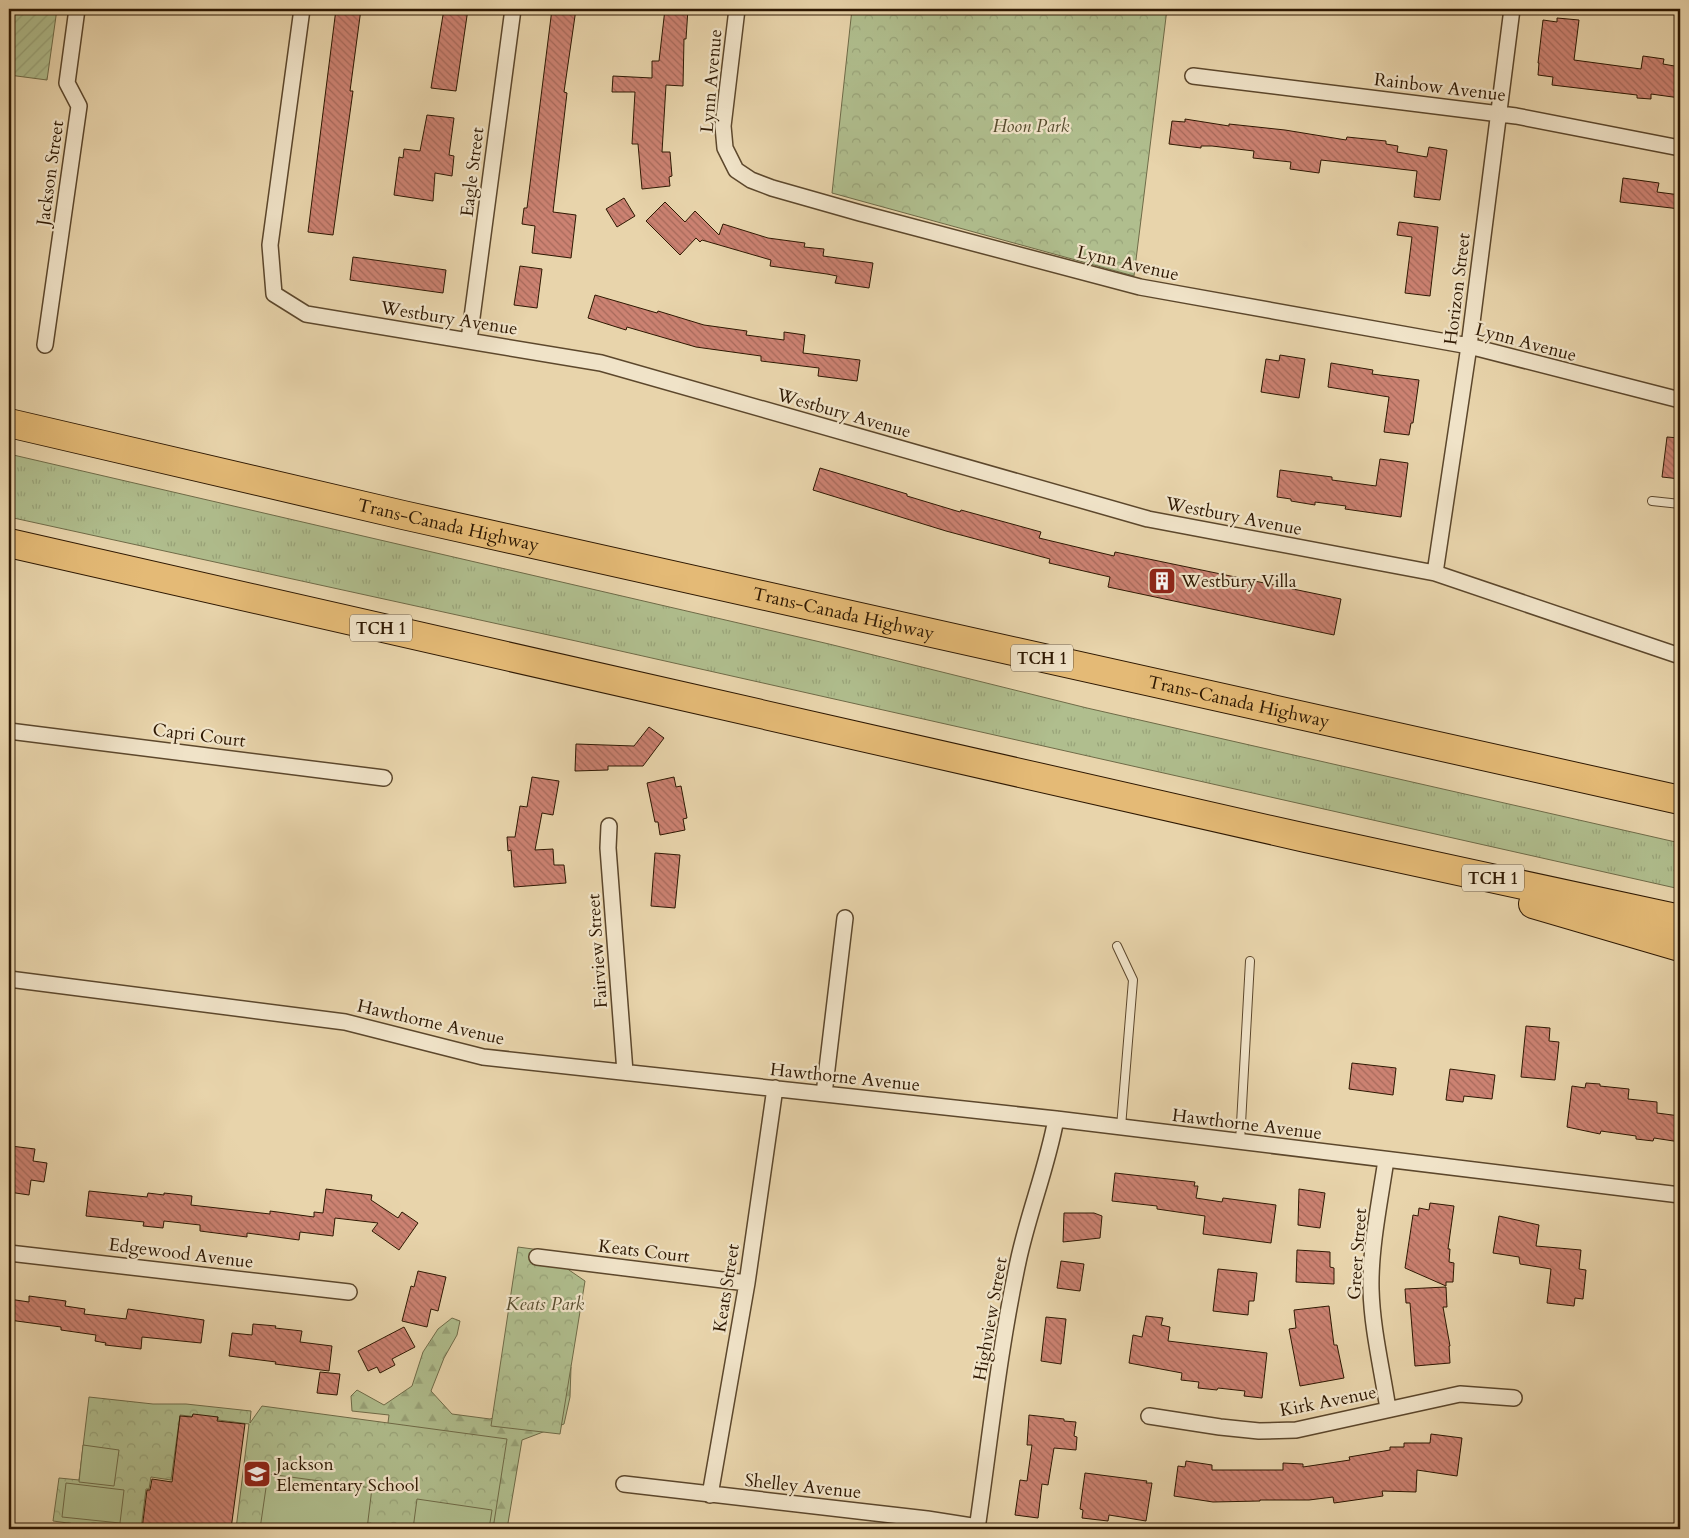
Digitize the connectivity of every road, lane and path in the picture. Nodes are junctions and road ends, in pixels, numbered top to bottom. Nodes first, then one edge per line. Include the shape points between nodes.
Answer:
1 (77, 9) edge
2 (302, 9) edge
3 (513, 9) edge
4 (737, 9) edge
5 (1512, 9) edge
6 (1192, 76) dead end
7 (1498, 114) junction
8 (1680, 148) edge
9 (469, 340) junction
10 (45, 345) dead end
11 (1469, 346) junction
12 (1680, 400) edge
13 (9, 424) edge
14 (1652, 501) dead end
15 (1680, 504) edge
16 (9, 544) edge
17 (1435, 573) junction
18 (1680, 656) edge
19 (9, 730) edge
20 (384, 778) dead end
21 (1680, 800) edge
22 (609, 826) dead end
23 (1306, 838) junction
24 (845, 918) dead end
25 (1680, 919) edge
26 (1117, 946) dead end
27 (1680, 947) edge
28 (1250, 961) dead end
29 (9, 979) edge
30 (625, 1072) junction
31 (775, 1088) junction
32 (824, 1094) junction
33 (1056, 1119) junction
34 (1121, 1127) junction
35 (1240, 1142) junction
36 (1386, 1160) junction
37 (1680, 1194) edge
38 (9, 1253) edge
39 (537, 1258) dead end
40 (746, 1282) junction
41 (349, 1292) dead end
42 (1514, 1398) dead end
43 (1388, 1409) junction
44 (1149, 1416) dead end
45 (624, 1484) dead end
46 (710, 1495) junction
47 (978, 1528) edge

1 - 10 street, Jackson Street via 67,83 79,106
2 - 9 street, Westbury Avenue via 270,246 274,294 306,314
3 - 9 street, Eagle Street
4 - 11 street, Lynn Avenue via 723,126 725,148 736,170 751,180 860,213 1140,287
5 - 7 street, Horizon Street
6 - 7 street, Rainbow Avenue
7 - 8 street, Rainbow Avenue
7 - 11 street, Horizon Street
9 - 17 street, Westbury Avenue via 601,363 1148,519
11 - 12 street, Lynn Avenue
11 - 17 street, Horizon Street
13 - 21 highway, Trans-Canada Highway / TCH 1
14 - 15 lane
16 - 23 highway, TCH 1
17 - 18 street, Westbury Avenue
19 - 20 street, Capri Court
22 - 30 street, Fairview Street
23 - 25 highway, TCH 1
23 - 27 highway
24 - 32 street
26 - 34 lane via 1133,980
28 - 35 lane
29 - 30 street, Hawthorne Avenue via 345,1022 483,1057
30 - 31 street, Hawthorne Avenue
31 - 32 street, Hawthorne Avenue
31 - 40 street, Keats Street
32 - 33 street, Hawthorne Avenue
33 - 34 street, Hawthorne Avenue
33 - 47 street, Highview Street via 1018,1263 994,1402
34 - 35 street, Hawthorne Avenue
35 - 36 street, Hawthorne Avenue
36 - 37 street, Hawthorne Avenue
36 - 43 street, Greer Street via 1370,1286
38 - 41 street, Edgewood Avenue
39 - 40 street, Keats Court
40 - 46 street, Keats Street
42 - 43 street, Kirk Avenue via 1460,1394
43 - 44 street, Kirk Avenue via 1296,1430 1259,1431
45 - 46 street, Shelley Avenue
46 - 47 street, Shelley Avenue via 926,1519

